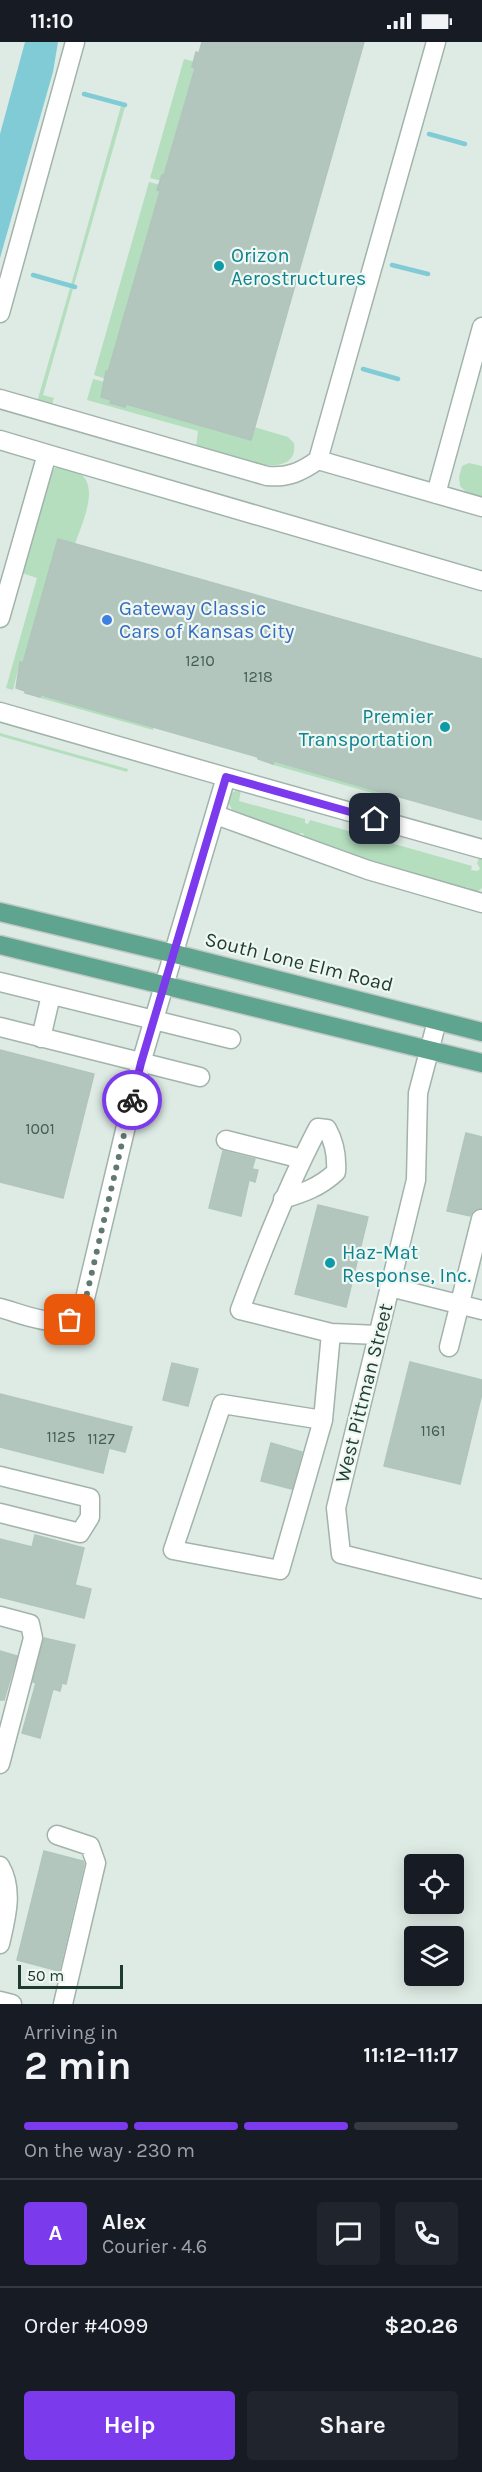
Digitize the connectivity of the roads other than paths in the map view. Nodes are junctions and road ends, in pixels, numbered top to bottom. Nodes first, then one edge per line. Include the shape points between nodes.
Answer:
1 (75, 42) edge
2 (436, 42) edge
3 (0, 313) edge
4 (482, 327) edge
5 (0, 399) edge
6 (0, 440) edge
7 (47, 453) junction
8 (318, 460) junction
9 (436, 494) junction
10 (482, 507) edge
11 (482, 581) edge
12 (0, 618) edge
13 (0, 712) edge
14 (226, 777) junction
15 (216, 815) junction
16 (482, 849) edge
17 (482, 903) edge
18 (0, 912) edge
19 (0, 945) edge
20 (175, 954) junction
21 (0, 982) edge
22 (166, 984) junction
23 (51, 994) junction
24 (154, 1020) junction
25 (437, 1021) junction
26 (0, 1027) edge
27 (482, 1032) edge
28 (40, 1038) junction
29 (231, 1039) dead end
30 (429, 1051) junction
31 (141, 1063) junction
32 (482, 1063) edge
33 (201, 1077) dead end
34 (226, 1140) dead end
35 (302, 1159) junction
36 (283, 1199) junction
37 (481, 1219) edge
38 (478, 1247) edge
39 (390, 1287) junction
40 (459, 1305) junction
41 (0, 1308) edge
42 (482, 1310) edge
43 (331, 1334) junction
44 (378, 1335) junction
45 (450, 1347) dead end
46 (324, 1420) junction
47 (0, 1476) edge
48 (0, 1513) edge
49 (482, 1589) edge
50 (0, 1616) edge
51 (0, 1764) edge
52 (57, 1835) dead end
53 (0, 1866) edge
54 (4, 1917) edge
55 (0, 1944) edge
56 (0, 2001) edge
57 (12, 2004) edge
58 (63, 2004) edge

1 - 3 street
2 - 8 street
4 - 9 street
5 - 8 street via 267,476 303,471
6 - 7 street
7 - 11 street
7 - 12 street
8 - 9 street
9 - 10 street
13 - 14 street
14 - 15 street
14 - 16 street
15 - 17 street via 376,873
15 - 20 street
18 - 20 main road, South Lone Elm Road
19 - 22 main road
20 - 22 street
20 - 25 main road, South Lone Elm Road
21 - 23 street
22 - 24 street
22 - 30 main road
23 - 24 street
23 - 28 street
24 - 29 street
24 - 31 street
25 - 27 main road, South Lone Elm Road
25 - 30 street, West Pittman Street
26 - 28 street
28 - 31 street
30 - 32 main road
30 - 39 street, West Pittman Street via 418,1093 416,1180
31 - 33 street
31 - 41 street via 81,1311 74,1318 59,1322
34 - 35 street
35 - 36 street
35 - 36 street via 318,1128 327,1129 332,1138 336,1173 306,1193
36 - 43 street via 240,1310
37 - 38 street
38 - 40 street
39 - 40 street
39 - 44 street, West Pittman Street
40 - 42 street
40 - 45 street
43 - 44 street
43 - 46 street
44 - 49 street, West Pittman Street via 336,1508 341,1554
46 - 46 street via 222,1404 172,1550 280,1570
47 - 48 street via 90,1498 90,1517 80,1533
50 - 51 street via 30,1624 33,1638
52 - 58 street via 90,1846 96,1863
53 - 54 street via 7,1884
54 - 55 street
56 - 57 street

